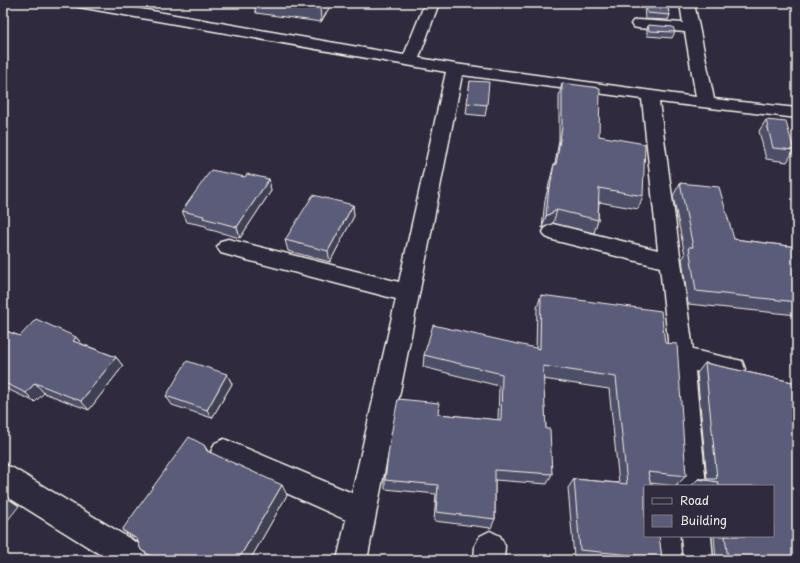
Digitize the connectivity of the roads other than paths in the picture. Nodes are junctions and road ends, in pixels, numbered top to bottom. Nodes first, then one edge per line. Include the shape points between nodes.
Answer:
1 (79, 3) edge
2 (161, 3) edge
3 (432, 3) edge
4 (688, 3) edge
5 (148, 14) junction
6 (638, 24) dead end
7 (692, 28) junction
8 (410, 61) junction
9 (455, 69) junction
10 (650, 95) junction
11 (706, 102) junction
12 (797, 113) edge
13 (553, 232) dead end
14 (228, 247) dead end
15 (669, 261) junction
16 (408, 294) junction
17 (682, 358) junction
18 (751, 373) edge
19 (224, 452) dead end
20 (3, 478) edge
21 (692, 485) edge
22 (362, 512) junction
23 (696, 537) edge
24 (136, 560) edge
25 (352, 560) edge
26 (698, 560) edge

1 - 5 street
2 - 5 street
3 - 8 street
4 - 7 street
5 - 8 street
6 - 7 street
7 - 11 street
8 - 9 street
9 - 10 street
9 - 16 street
10 - 11 street
10 - 15 street
11 - 12 street
13 - 15 street
14 - 16 street
15 - 17 street
16 - 22 street
17 - 18 street
17 - 21 street
19 - 22 street
20 - 24 street
22 - 25 street
23 - 26 street

